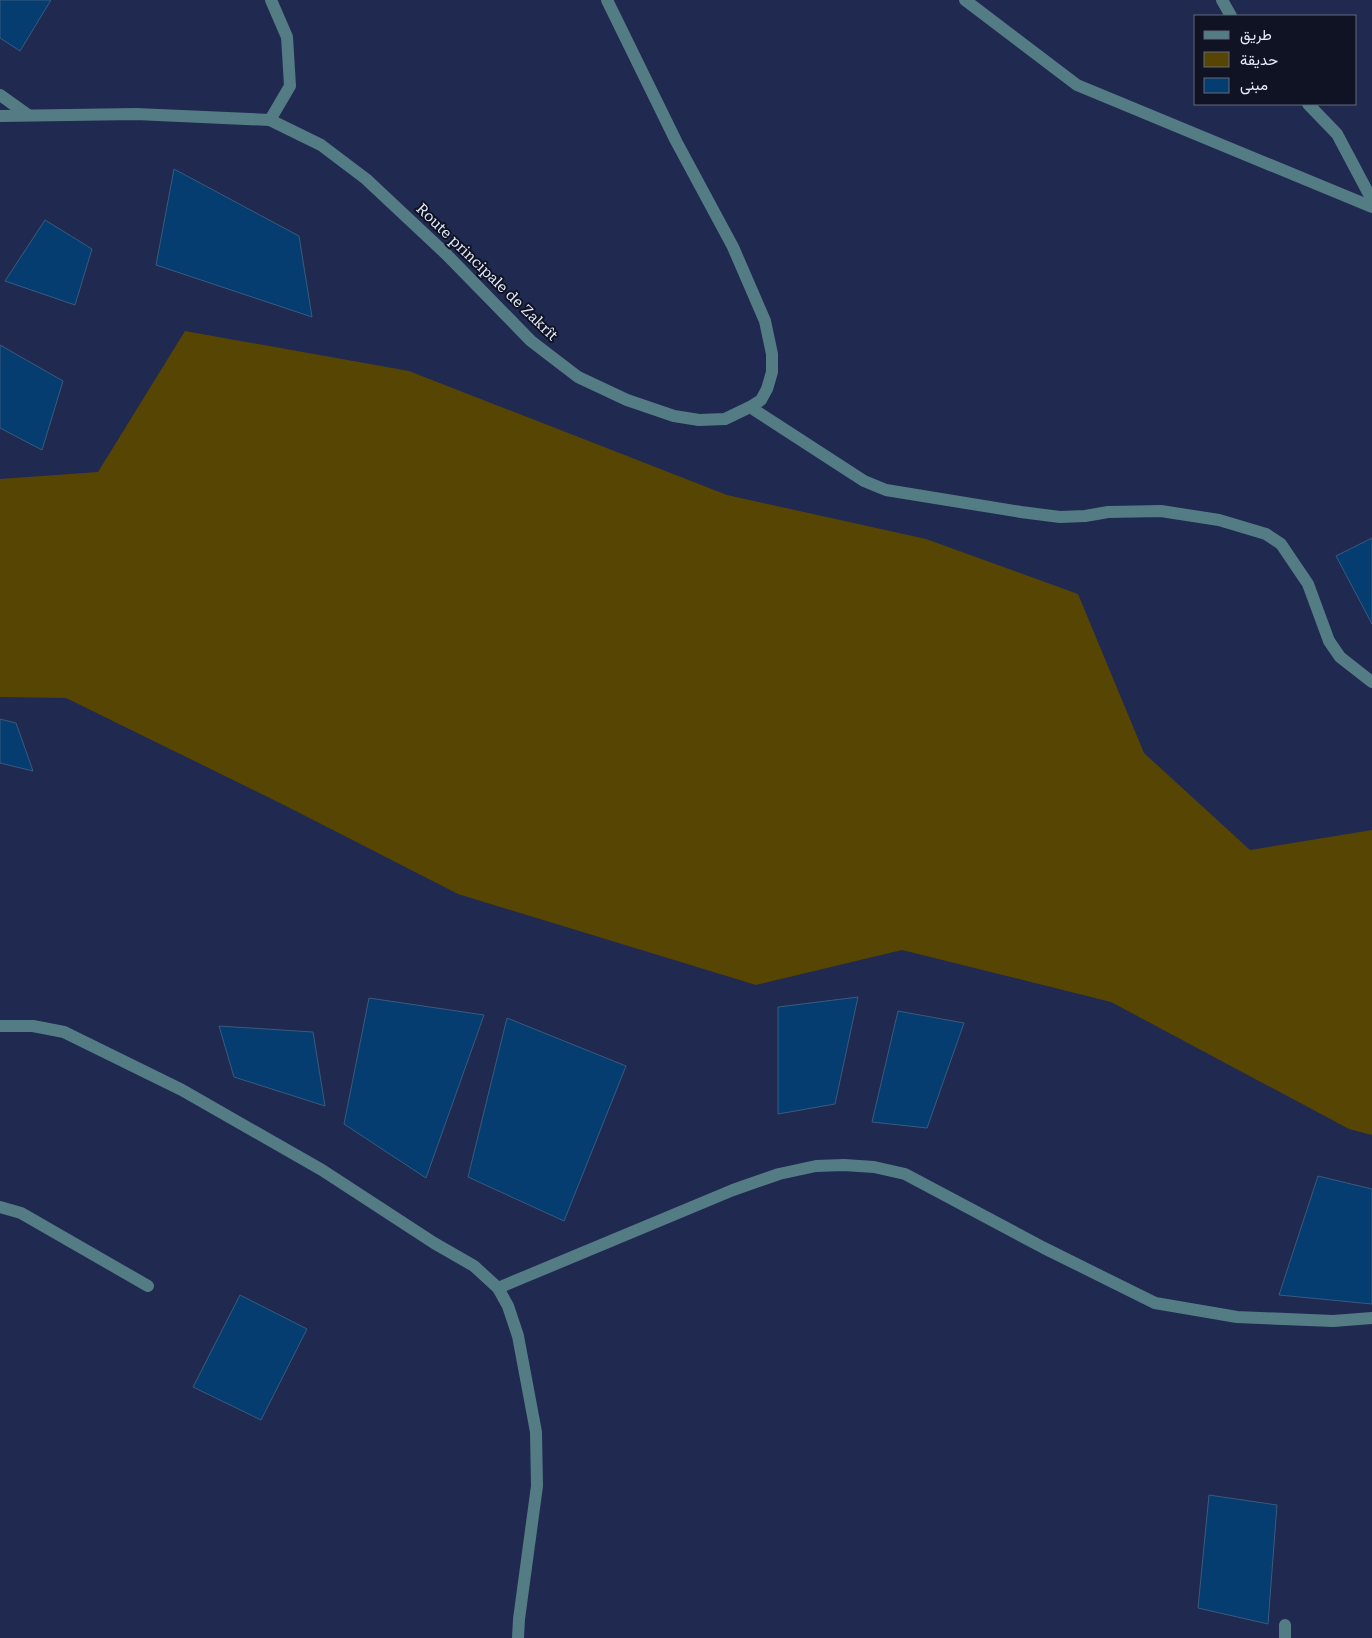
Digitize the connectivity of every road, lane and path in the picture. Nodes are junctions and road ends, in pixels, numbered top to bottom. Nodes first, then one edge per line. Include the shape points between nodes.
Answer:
1 (271, 0) edge
2 (607, 0) edge
3 (965, 0) edge
4 (1222, 0) edge
5 (1230, 15) edge
6 (0, 95) edge
7 (1309, 105) edge
8 (0, 116) edge
9 (28, 116) junction
10 (270, 120) junction
11 (1372, 200) edge
12 (1372, 207) edge
13 (750, 407) junction
14 (1372, 682) edge
15 (0, 1026) edge
16 (0, 1207) edge
17 (148, 1286) dead end
18 (498, 1288) junction
19 (1372, 1318) edge
20 (518, 1638) edge

1 - 10 street via 287,37 290,86
2 - 13 street, Route principale de Zakrît via 676,141 733,247 765,321 772,372 761,400
3 - 12 street via 1078,85
4 - 5 street
6 - 9 street
7 - 11 street via 1337,134
8 - 9 street, Route principale de Zakrît
9 - 10 street, Route principale de Zakrît via 136,114
10 - 13 street, Route principale de Zakrît via 321,145 366,179 447,254 532,341 578,377 627,400 674,416 724,419
13 - 14 street via 864,481 886,490 1060,517 1161,511 1219,520 1266,534 1281,544 1308,584 1329,641 1340,657
15 - 18 street via 33,1026 64,1032 182,1090 322,1170 474,1266
16 - 17 street via 21,1213
18 - 19 street via 733,1190 779,1174 816,1166 844,1165 905,1174 1155,1304 1236,1317 1334,1322
18 - 20 street via 518,1336 536,1432 537,1486

